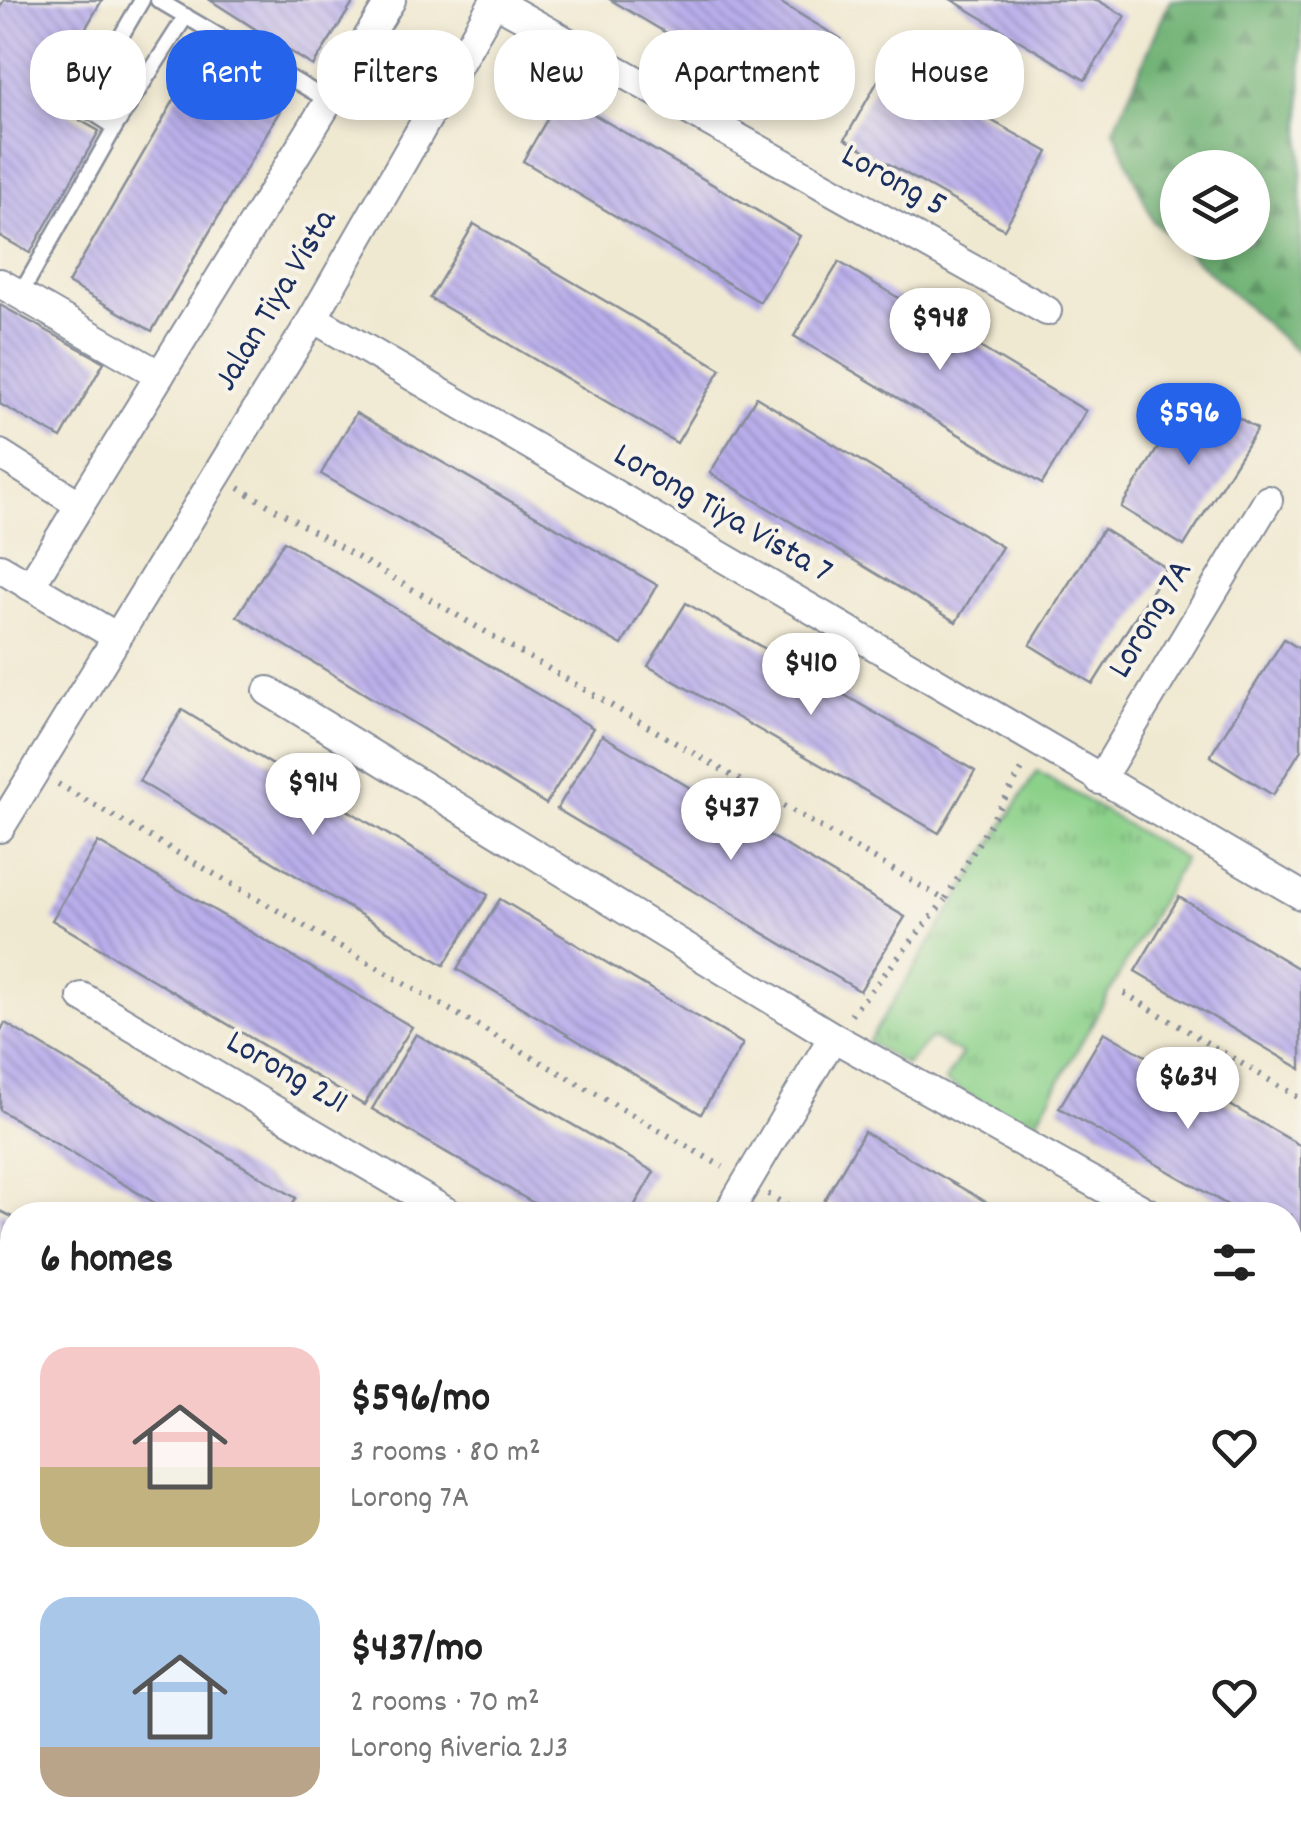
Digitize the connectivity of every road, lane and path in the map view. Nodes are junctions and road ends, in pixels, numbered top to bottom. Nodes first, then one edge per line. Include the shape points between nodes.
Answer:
1 (142, 0) edge
2 (158, 0) edge
3 (391, 0) edge
4 (495, 1) edge
5 (186, 16) junction
6 (373, 30) edge
7 (317, 95) edge
8 (318, 120) edge
9 (116, 127) junction
10 (10, 289) edge
11 (1047, 311) dead end
12 (312, 318) junction
13 (160, 375) junction
14 (0, 454) edge
15 (216, 475) junction
16 (1268, 500) dead end
17 (80, 505) junction
18 (0, 568) edge
19 (30, 586) junction
20 (118, 637) junction
21 (268, 691) dead end
22 (1038, 743) junction
23 (35, 771) junction
24 (1100, 780) junction
25 (0, 828) edge
26 (1301, 895) edge
27 (945, 900) junction
28 (1124, 992) dead end
29 (82, 997) dead end
30 (833, 1037) junction
31 (1301, 1099) edge
32 (747, 1181) junction
33 (430, 1202) edge
34 (735, 1202) edge
35 (782, 1202) edge
36 (1129, 1202) edge

1 - 9 lane via 80,106
2 - 5 lane
3 - 6 street
4 - 11 street, Lorong 5
4 - 12 street, Jalan Tiya Vista
5 - 7 lane
5 - 9 lane
8 - 13 street
9 - 10 lane
10 - 13 street
12 - 15 street, Jalan Tiya Vista
12 - 22 street, Lorong Tiya Vista 7
13 - 17 street
14 - 17 street
15 - 20 street, Jalan Tiya Vista
15 - 27 path
16 - 24 street, Lorong 7A
17 - 19 street
18 - 19 street
19 - 20 street
20 - 23 street, Jalan Tiya Vista
21 - 30 street
22 - 24 street, Lorong Tiya Vista 7
22 - 27 path
23 - 25 street, Jalan Tiya Vista
23 - 32 path
24 - 26 street, Lorong Tiya Vista 7
27 - 30 path
28 - 31 path
29 - 33 street, Lorong 2J1
30 - 32 street
30 - 36 street
32 - 34 street
32 - 35 path

